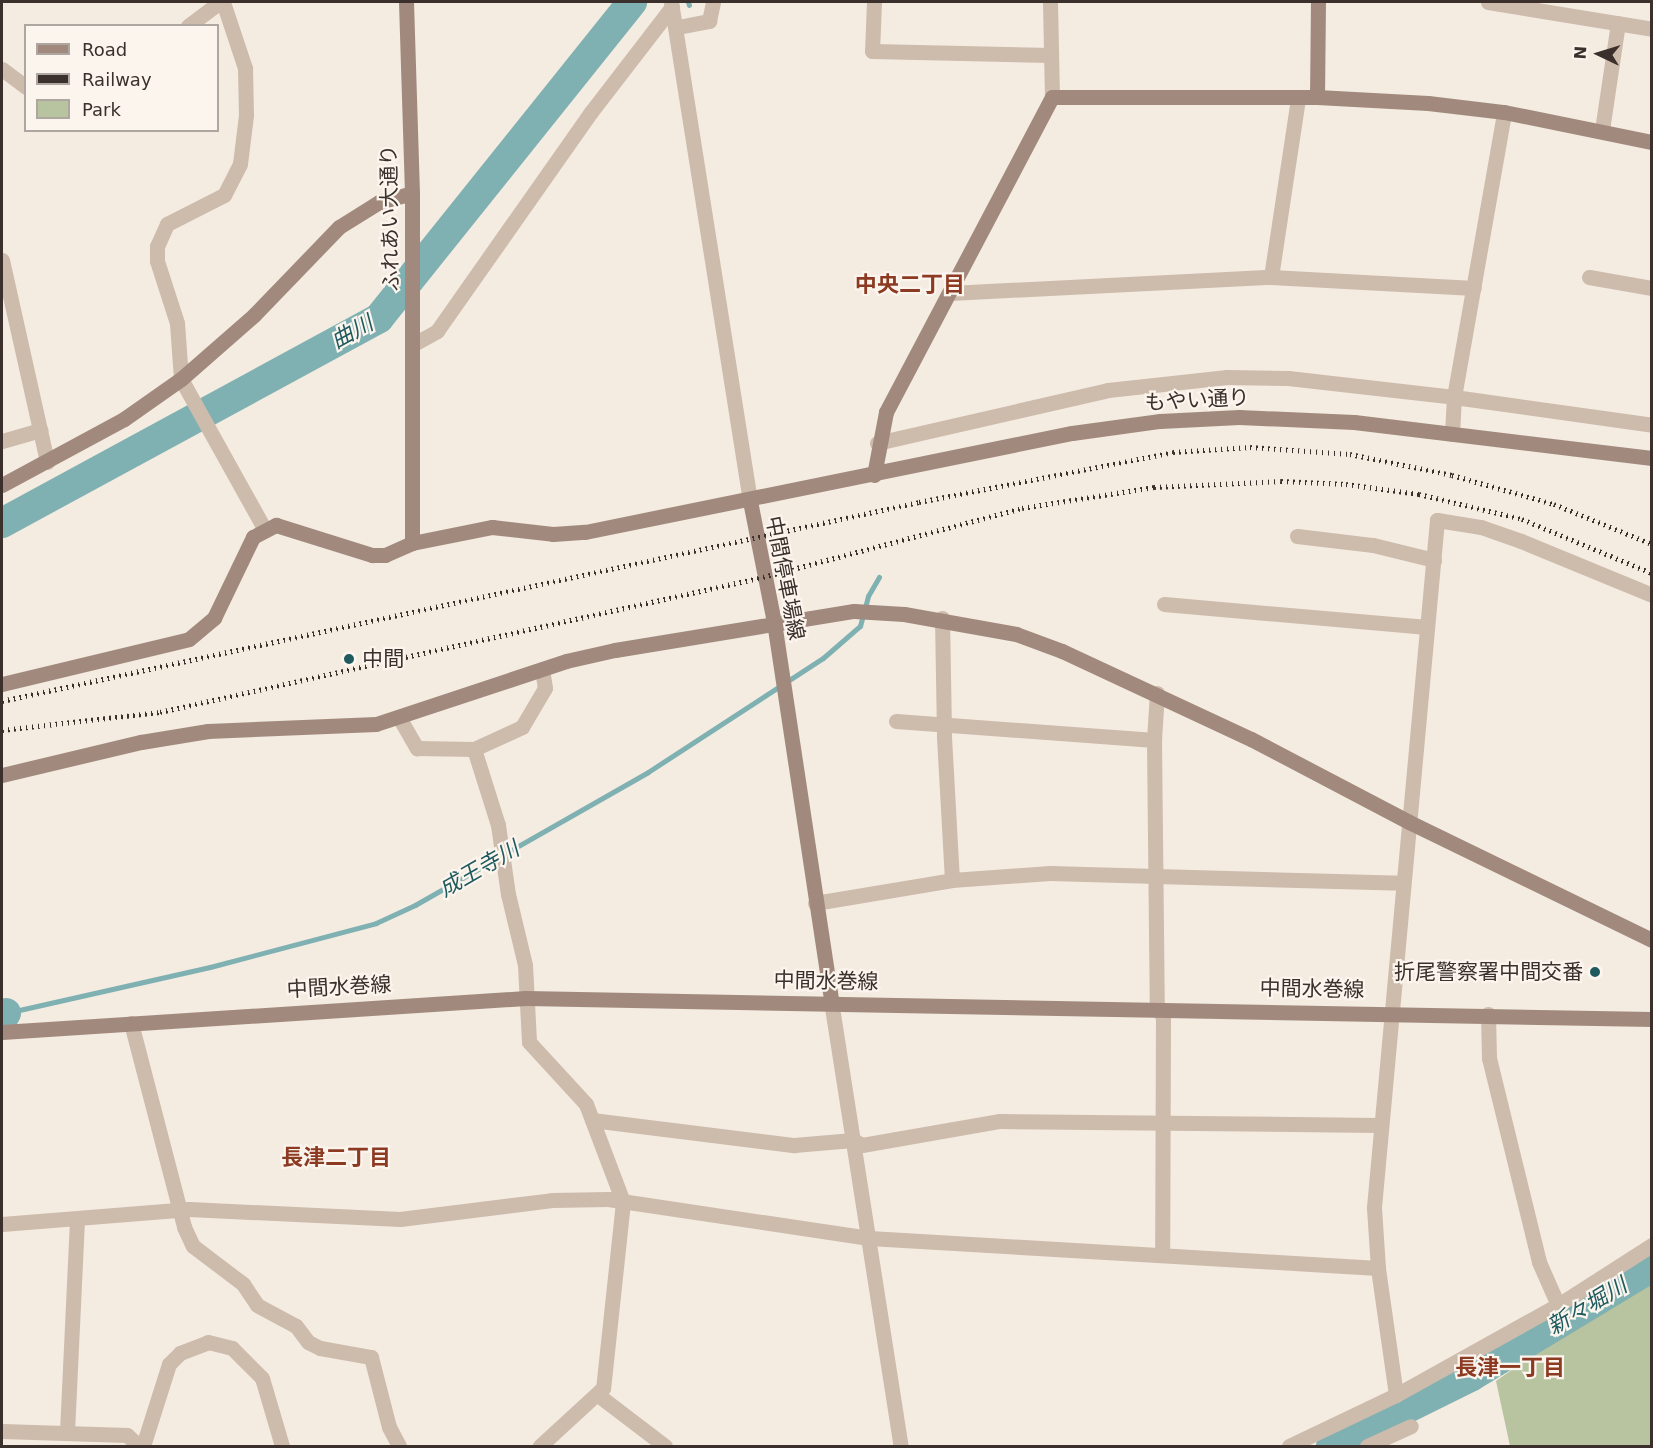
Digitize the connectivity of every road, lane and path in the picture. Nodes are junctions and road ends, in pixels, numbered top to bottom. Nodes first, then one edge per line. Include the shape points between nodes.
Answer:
1 (222, 2) edge
2 (406, 2) edge
3 (713, 2) edge
4 (874, 2) edge
5 (1050, 2) edge
6 (1318, 2) edge
7 (1488, 2) edge
8 (672, 4) edge
9 (1618, 23) junction
10 (191, 24) edge
11 (678, 27) junction
12 (1652, 29) edge
13 (1050, 55) junction
14 (2, 69) edge
15 (24, 86) edge
16 (1052, 97) junction
17 (1298, 98) junction
18 (1317, 98) junction
19 (1504, 112) junction
20 (1602, 130) junction
21 (1652, 142) edge
22 (412, 193) junction
23 (2, 260) edge
24 (1271, 277) junction
25 (1589, 277) dead end
26 (1473, 288) junction
27 (1652, 288) edge
28 (950, 293) junction
29 (412, 345) junction
30 (181, 379) junction
31 (1454, 397) junction
32 (1652, 425) edge
33 (40, 430) junction
34 (1452, 434) junction
35 (2, 441) edge
36 (878, 443) junction
37 (1652, 458) edge
38 (47, 462) junction
39 (874, 475) junction
40 (2, 485) edge
41 (750, 501) junction
42 (264, 528) junction
43 (1297, 536) dead end
44 (412, 543) junction
45 (1434, 560) junction
46 (1652, 595) edge
47 (1164, 604) dead end
48 (942, 618) junction
49 (774, 622) junction
50 (1427, 627) junction
51 (542, 669) junction
52 (2, 684) edge
53 (1157, 693) junction
54 (400, 719) junction
55 (896, 721) dead end
56 (944, 723) junction
57 (1154, 740) junction
58 (474, 749) junction
59 (2, 775) edge
60 (1409, 822) junction
61 (1157, 875) junction
62 (952, 880) junction
63 (1402, 883) junction
64 (815, 903) junction
65 (1652, 940) edge
66 (526, 998) junction
67 (831, 1001) junction
68 (1157, 1007) junction
69 (1389, 1011) junction
70 (1488, 1014) junction
71 (1652, 1019) edge
72 (131, 1023) junction
73 (2, 1032) edge
74 (592, 1120) junction
75 (1163, 1122) junction
76 (1379, 1125) junction
77 (853, 1140) junction
78 (623, 1202) junction
79 (181, 1212) junction
80 (77, 1219) junction
81 (2, 1224) edge
82 (869, 1238) junction
83 (1652, 1245) edge
84 (1162, 1255) junction
85 (1378, 1268) junction
86 (1558, 1305) junction
87 (598, 1395) junction
88 (1396, 1395) junction
89 (1411, 1426) dead end
90 (2, 1431) edge
91 (67, 1432) junction
92 (141, 1446) edge
93 (282, 1446) edge
94 (399, 1446) edge
95 (540, 1446) edge
96 (665, 1446) edge
97 (901, 1446) edge
98 (1288, 1446) edge
99 (1366, 1446) edge

1 - 10 street
1 - 30 street via 244,68 246,115 240,164 224,195 177,216 167,224 157,246 157,261 177,323
2 - 22 street, ふれあい大通り
3 - 11 street via 709,21
4 - 13 street via 872,51
5 - 13 street
6 - 18 street
7 - 9 street
8 - 11 street
8 - 29 street via 437,331
9 - 12 street
9 - 20 street
11 - 41 street
13 - 16 street
14 - 15 street
16 - 17 street
16 - 28 street
17 - 18 street
17 - 24 street
18 - 19 street
19 - 20 street
19 - 26 street
20 - 21 street
22 - 29 street, ふれあい大通り
22 - 30 street via 379,202 339,227 254,315
23 - 33 street
24 - 26 street
24 - 28 street
25 - 27 street
26 - 31 street
28 - 36 street via 886,412
29 - 44 street, ふれあい大通り
30 - 38 street via 124,419
30 - 42 street
31 - 32 street
31 - 34 street
31 - 36 street via 1288,378 1227,377 1108,390
33 - 35 street
33 - 38 street
34 - 37 street, もやい通り
34 - 39 street, もやい通り via 1294,418 1160,421 1072,433
36 - 39 street
38 - 40 street
39 - 41 street, もやい通り
41 - 44 street, 中間停車場線 via 585,532 553,534 492,527
41 - 49 street, 中間停車場線
42 - 44 street, 中間停車場線 via 293,527 372,555 385,555
42 - 52 street via 253,537 214,618 189,639
43 - 45 street via 1373,545
45 - 46 street via 1437,520 1481,527
45 - 50 street
47 - 50 street
48 - 49 street via 854,611
48 - 53 street via 1016,634
48 - 56 street
49 - 51 street via 615,650
49 - 64 street, 中間停車場線
50 - 60 street
51 - 54 street
51 - 58 street via 545,688 522,727
53 - 57 street
53 - 60 street
54 - 58 street via 417,748
54 - 59 street via 341,727 208,731 141,742
55 - 56 street
56 - 57 street
56 - 62 street
57 - 61 street
58 - 66 street via 498,825 508,894 525,966
60 - 63 street
60 - 65 street
61 - 62 street via 1050,873
61 - 63 street
61 - 68 street
62 - 64 street
63 - 69 street
64 - 67 street, 中間停車場線
66 - 67 street, 中間水巻線
66 - 72 street, 中間水巻線
66 - 74 street via 529,1042 586,1104
67 - 68 street, 中間水巻線
67 - 77 street
68 - 69 street, 中間水巻線
68 - 75 street via 1163,1017
69 - 70 street, 中間水巻線
69 - 76 street
70 - 71 street, 中間水巻線
70 - 86 street via 1489,1058 1539,1262
72 - 73 street, 中間水巻線
72 - 79 street
74 - 77 street via 794,1145
74 - 78 street
75 - 76 street
75 - 77 street via 1000,1121 862,1145
75 - 84 street
76 - 85 street via 1374,1207
77 - 82 street
78 - 79 street via 552,1200 400,1219 189,1209
78 - 82 street
78 - 87 street via 615,1299 603,1388
79 - 80 street
79 - 94 street via 194,1246 243,1284 257,1305 296,1326 308,1342 320,1348 371,1357 389,1427
80 - 81 street
80 - 91 street
82 - 84 street
82 - 97 street
83 - 86 street
84 - 85 street
85 - 88 street
86 - 88 street
87 - 95 street
87 - 96 street
88 - 98 street
89 - 99 street
90 - 91 street
91 - 92 street via 127,1435
92 - 93 street via 169,1364 180,1353 208,1342 232,1348 262,1378

